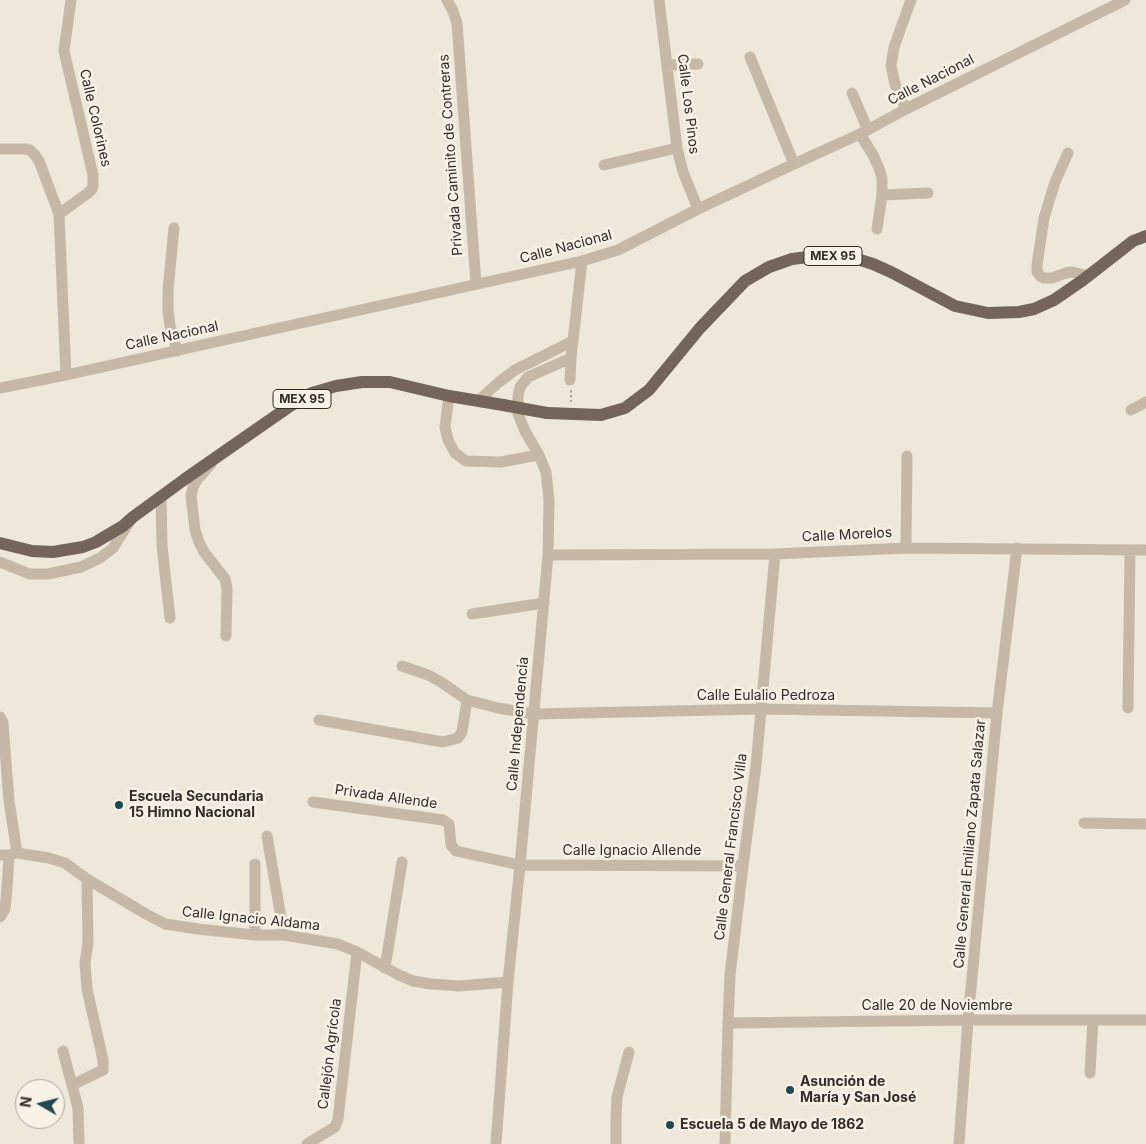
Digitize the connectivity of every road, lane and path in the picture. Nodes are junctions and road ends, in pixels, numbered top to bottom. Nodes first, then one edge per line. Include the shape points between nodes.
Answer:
1 (70, 0) edge
2 (447, 0) edge
3 (659, 0) edge
4 (911, 0) edge
5 (1125, 0) edge
6 (750, 57) dead end
7 (698, 64) dead end
8 (668, 65) junction
9 (852, 93) dead end
10 (906, 109) junction
11 (864, 132) junction
12 (676, 148) junction
13 (0, 149) edge
14 (1068, 153) dead end
15 (794, 164) junction
16 (604, 165) dead end
17 (928, 193) dead end
18 (882, 195) junction
19 (698, 209) junction
20 (59, 214) junction
21 (174, 228) dead end
22 (877, 229) dead end
23 (1146, 236) edge
24 (582, 261) junction
25 (1089, 276) junction
26 (476, 284) junction
27 (573, 341) junction
28 (177, 351) junction
29 (571, 358) junction
30 (66, 375) junction
31 (570, 380) dead end
32 (0, 388) edge
33 (449, 396) junction
34 (478, 400) junction
35 (1146, 402) edge
36 (1132, 410) dead end
37 (219, 455) junction
38 (539, 455) junction
39 (907, 456) dead end
40 (161, 497) junction
41 (132, 517) junction
42 (0, 543) edge
43 (906, 548) junction
44 (1017, 548) junction
45 (1130, 550) junction
46 (1146, 550) edge
47 (775, 554) junction
48 (548, 555) junction
49 (0, 562) edge
50 (544, 603) junction
51 (472, 614) dead end
52 (170, 618) dead end
53 (226, 636) dead end
54 (402, 666) dead end
55 (467, 700) junction
56 (1128, 708) dead end
57 (762, 709) junction
58 (534, 714) junction
59 (997, 714) junction
60 (0, 717) edge
61 (319, 720) dead end
62 (313, 802) dead end
63 (1084, 823) dead end
64 (1146, 824) edge
65 (267, 836) dead end
66 (9, 854) edge
67 (402, 862) dead end
68 (255, 864) dead end
69 (520, 865) junction
70 (743, 866) junction
71 (87, 879) junction
72 (0, 917) edge
73 (255, 935) junction
74 (284, 936) junction
75 (357, 952) junction
76 (385, 968) junction
77 (508, 982) junction
78 (968, 1020) junction
79 (1093, 1020) junction
80 (1146, 1020) edge
81 (728, 1023) junction
82 (63, 1051) dead end
83 (629, 1052) dead end
84 (1090, 1073) dead end
85 (72, 1085) junction
86 (79, 1144) edge
87 (307, 1144) edge
88 (496, 1144) edge
89 (616, 1144) edge
90 (725, 1144) edge
91 (959, 1144) edge

1 - 20 street, Calle Colorines via 64,51 94,186
2 - 26 street, Privada Caminito de Contreras via 457,23
3 - 8 street, Calle Los Pinos
4 - 10 street via 894,47 891,66
5 - 10 street, Calle Nacional
6 - 15 street
7 - 8 street
8 - 12 street, Calle Los Pinos
9 - 11 street
10 - 11 street, Calle Nacional
11 - 15 street, Calle Nacional
11 - 18 street via 882,178
12 - 16 street
12 - 19 street, Calle Los Pinos
13 - 20 street via 30,150 39,162
14 - 25 street via 1044,218 1037,272 1044,278 1072,272
15 - 19 street, Calle Nacional
17 - 18 street
18 - 22 street
19 - 24 street, Calle Nacional via 618,250
20 - 30 street
21 - 28 street via 168,311
23 - 25 main road, MEX 95 via 1133,241
24 - 26 street, Calle Nacional
24 - 27 street
25 - 34 main road, MEX 95, bridge via 1054,300 1034,309 988,313 955,306 891,272 857,259 816,256 792,259 769,267 745,281 700,328 649,390 625,408 601,415 547,413
26 - 28 street, Calle Nacional
27 - 29 street
27 - 34 street via 515,370
28 - 30 street, Calle Nacional
29 - 31 street
29 - 38 street, Calle Independencia via 528,377 520,387 518,414
30 - 32 street, Calle Nacional
33 - 34 main road, MEX 95
33 - 37 main road, MEX 95 via 390,382 336,386 297,401
33 - 38 street via 445,428 448,440 455,453 466,461 501,462
35 - 36 street
37 - 40 main road, MEX 95
37 - 53 street via 197,480 191,496 199,542 225,579
38 - 48 street, Calle Independencia via 546,472 549,500
39 - 43 street
40 - 41 main road, MEX 95
40 - 52 street via 162,546
41 - 42 main road, MEX 95 via 96,542 83,547 32,551
41 - 49 street via 113,548 81,567 30,574
43 - 44 street, Calle Morelos
43 - 47 street, Calle Morelos
44 - 45 street, Calle Morelos
44 - 59 street, Calle General Emiliano Zapata Salazar
45 - 46 street, Calle Morelos
45 - 56 street
47 - 48 street, Calle Morelos
47 - 57 street, Calle General Francisco Villa
48 - 50 street, Calle Independencia
50 - 51 street
50 - 58 street, Calle Independencia
54 - 55 street via 428,675
55 - 58 street, Calle Eulalio Pedroza
55 - 61 street via 462,732 458,738 443,742
57 - 58 street, Calle Eulalio Pedroza
57 - 59 street, Calle Eulalio Pedroza
57 - 70 street, Calle General Francisco Villa
58 - 69 street, Calle Independencia
59 - 78 street, Calle General Emiliano Zapata Salazar
60 - 66 street via 9,801
62 - 69 street, Privada Allende via 443,820 449,824 450,845 456,851
63 - 64 street
65 - 74 street
66 - 71 street, Calle Ignacio Aldama via 65,863
66 - 72 street via 8,889 5,909
67 - 76 street
68 - 73 street
69 - 70 street, Calle Ignacio Allende
69 - 77 street, Calle Independencia
70 - 81 street, Calle General Francisco Villa via 730,975
71 - 73 street, Calle Ignacio Aldama via 165,924
71 - 85 street via 86,990 103,1070
73 - 74 street, Calle Ignacio Aldama
74 - 75 street, Calle Ignacio Aldama via 338,944
75 - 76 street, Calle Ignacio Aldama
75 - 87 street, Callejón Agrícola via 338,1119 335,1127
76 - 77 street, Calle Ignacio Aldama via 413,981 431,984 459,986
77 - 88 street, Calle Independencia
78 - 79 street, Calle 20 de Noviembre
78 - 81 street, Calle 20 de Noviembre
78 - 91 street, Calle General Emiliano Zapata Salazar
79 - 80 street, Calle 20 de Noviembre
79 - 84 street
81 - 90 street, Calle General Francisco Villa
82 - 85 street
83 - 89 street via 617,1097
85 - 86 street via 78,1108

